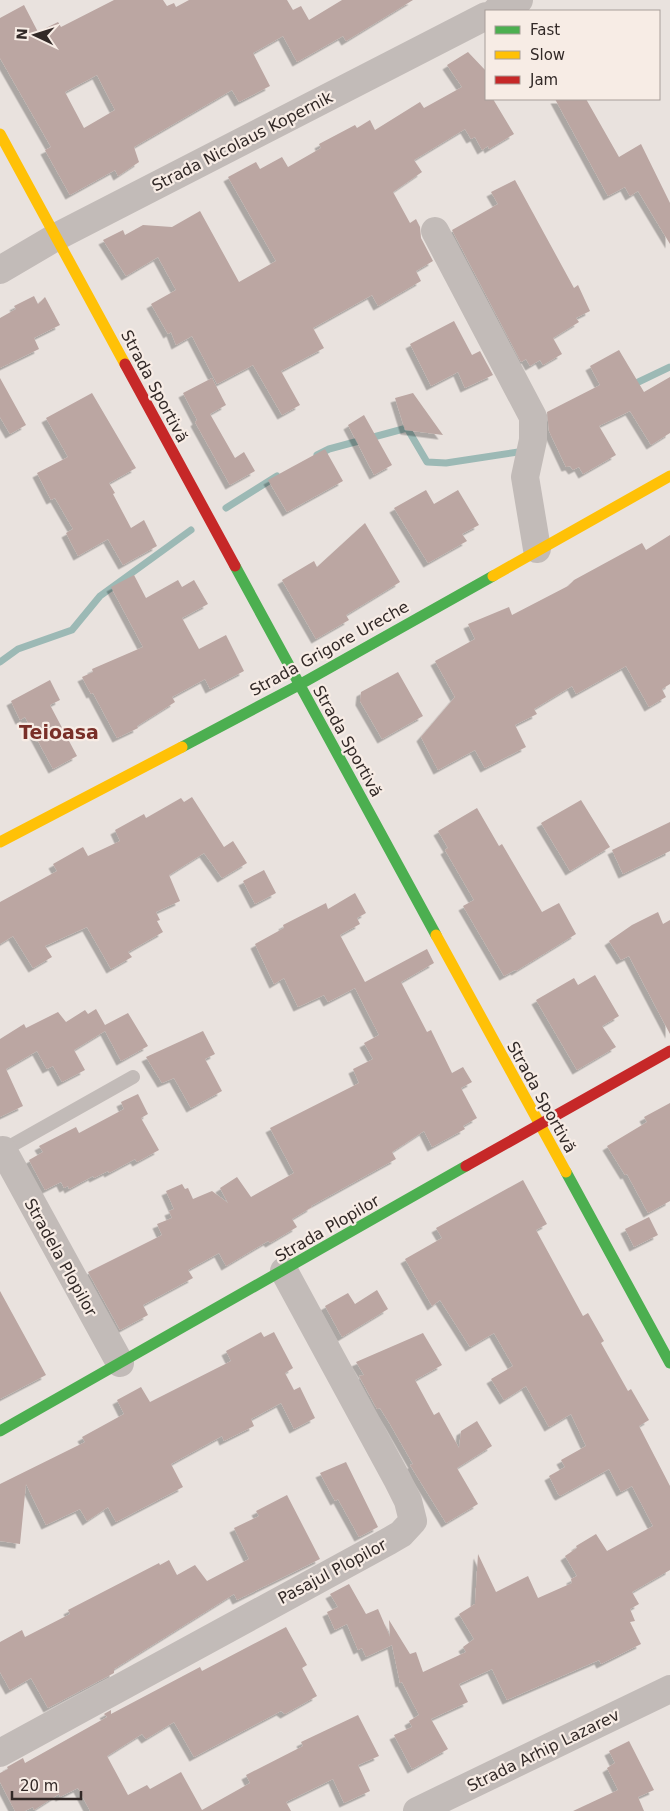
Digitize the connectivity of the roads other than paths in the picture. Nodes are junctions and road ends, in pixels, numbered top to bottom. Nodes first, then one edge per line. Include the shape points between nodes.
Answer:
1 (519, 0) edge
2 (498, 10) edge
3 (485, 17) edge
4 (0, 134) edge
5 (435, 231) dead end
6 (56, 237) junction
7 (0, 270) edge
8 (670, 476) edge
9 (537, 549) junction
10 (299, 685) junction
11 (0, 842) edge
12 (670, 1052) edge
13 (133, 1077) dead end
14 (539, 1126) junction
15 (1, 1151) edge
16 (284, 1271) junction
17 (670, 1362) edge
18 (120, 1363) junction
19 (0, 1431) edge
20 (670, 1689) edge
21 (0, 1753) edge
22 (417, 1811) edge

1 - 2 street
3 - 6 street, Strada Nicolaus Kopernik
4 - 6 street, Strada Sportivă
5 - 9 street via 533,418 533,440 525,477
6 - 7 street, Strada Nicolaus Kopernik
6 - 10 street, Strada Sportivă
8 - 9 street, Strada Grigore Ureche
9 - 10 street, Strada Grigore Ureche
10 - 11 street, Strada Grigore Ureche
10 - 14 street, Strada Sportivă
12 - 14 street, Strada Plopilor
13 - 15 lane, Stradela Plopilor
14 - 16 street, Strada Plopilor
14 - 17 street, Strada Sportivă
15 - 18 street, Stradela Plopilor
16 - 18 street, Strada Plopilor
16 - 21 street, Pasajul Plopilor via 397,1479 413,1521 402,1534
18 - 19 street, Strada Plopilor
20 - 22 street, Strada Arhip Lazarev

